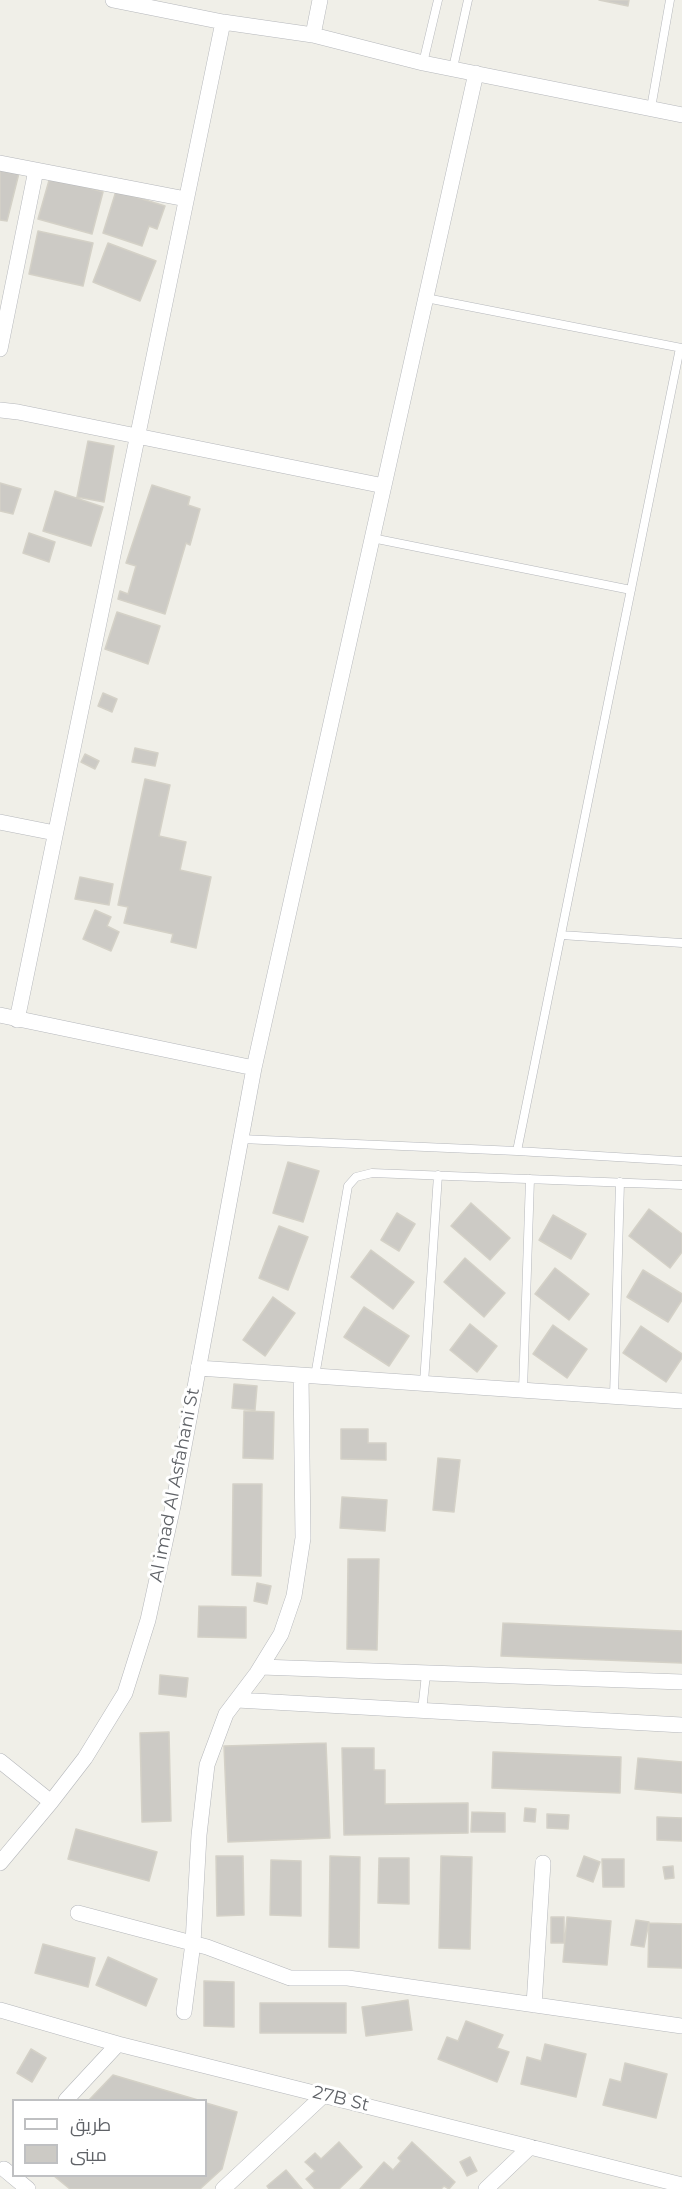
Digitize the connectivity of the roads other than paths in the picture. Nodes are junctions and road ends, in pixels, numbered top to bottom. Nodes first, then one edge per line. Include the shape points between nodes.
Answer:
1 (113, 0) edge
2 (320, 0) edge
3 (438, 0) edge
4 (468, 0) edge
5 (670, 0) edge
6 (223, 22) junction
7 (313, 35) junction
8 (423, 63) junction
9 (453, 68) junction
10 (476, 73) junction
11 (651, 108) junction
12 (682, 115) edge
13 (0, 163) edge
14 (36, 170) junction
15 (186, 199) junction
16 (426, 298) junction
17 (681, 348) edge
18 (0, 349) edge
19 (0, 410) edge
20 (137, 436) junction
21 (384, 486) junction
22 (372, 538) junction
23 (631, 590) junction
24 (0, 822) edge
25 (55, 833) junction
26 (561, 935) junction
27 (682, 943) edge
28 (0, 1015) edge
29 (16, 1020) junction
30 (254, 1068) junction
31 (241, 1139) junction
32 (517, 1152) junction
33 (682, 1161) edge
34 (438, 1175) junction
35 (530, 1179) junction
36 (620, 1182) junction
37 (682, 1185) edge
38 (198, 1368) junction
39 (308, 1375) junction
40 (424, 1383) junction
41 (523, 1390) junction
42 (614, 1396) junction
43 (682, 1401) edge
44 (261, 1666) junction
45 (426, 1674) junction
46 (682, 1682) edge
47 (237, 1700) junction
48 (422, 1711) junction
49 (682, 1725) edge
50 (0, 1761) edge
51 (51, 1802) junction
52 (0, 1863) edge
53 (543, 1863) dead end
54 (78, 1913) dead end
55 (193, 1943) junction
56 (534, 2005) junction
57 (0, 2010) edge
58 (184, 2012) dead end
59 (682, 2026) edge
60 (118, 2044) junction
61 (324, 2095) junction
62 (67, 2099) edge
63 (531, 2147) junction
64 (16, 2177) edge
65 (682, 2185) edge
66 (28, 2189) edge
67 (223, 2189) edge
68 (486, 2189) edge

1 - 6 street
2 - 7 street
3 - 8 lane
4 - 9 lane
5 - 11 lane
6 - 7 street
6 - 15 street
7 - 8 street
8 - 9 street
9 - 10 street
10 - 11 street
10 - 16 street, Al imad Al Asfahani St
11 - 12 street
13 - 14 street
14 - 15 street
14 - 18 street
15 - 20 street
16 - 17 lane
16 - 21 street, Al imad Al Asfahani St
17 - 23 lane
19 - 20 street
20 - 21 street
20 - 25 street
21 - 22 street, Al imad Al Asfahani St
22 - 23 lane
22 - 30 street, Al imad Al Asfahani St
23 - 26 lane
24 - 25 street
25 - 29 street
26 - 27 lane
26 - 32 lane
28 - 29 street
29 - 30 street
30 - 31 street, Al imad Al Asfahani St
31 - 32 lane
31 - 38 street, Al imad Al Asfahani St
32 - 33 lane
34 - 35 lane
34 - 39 lane via 372,1173 356,1177 348,1186
34 - 40 lane
35 - 36 lane
35 - 41 lane
36 - 37 lane
36 - 42 lane
38 - 39 street
38 - 51 street, Al imad Al Asfahani St via 148,1620 124,1693
39 - 40 street
39 - 44 street via 303,1538 294,1596 280,1634
40 - 41 street
41 - 42 street
42 - 43 street
44 - 45 street
44 - 47 street
45 - 46 street
45 - 48 lane
47 - 48 street
47 - 55 street via 226,1714 207,1765
48 - 49 street
50 - 51 street
51 - 52 street, Al imad Al Asfahani St
53 - 56 street
54 - 55 street
55 - 56 street via 290,1978 348,1978
55 - 58 street
56 - 59 street
57 - 60 street, 27B St
60 - 61 street, 27B St
60 - 62 street
61 - 63 street, 27B St
61 - 67 street
63 - 65 street, 27B St
63 - 68 street
64 - 66 street

